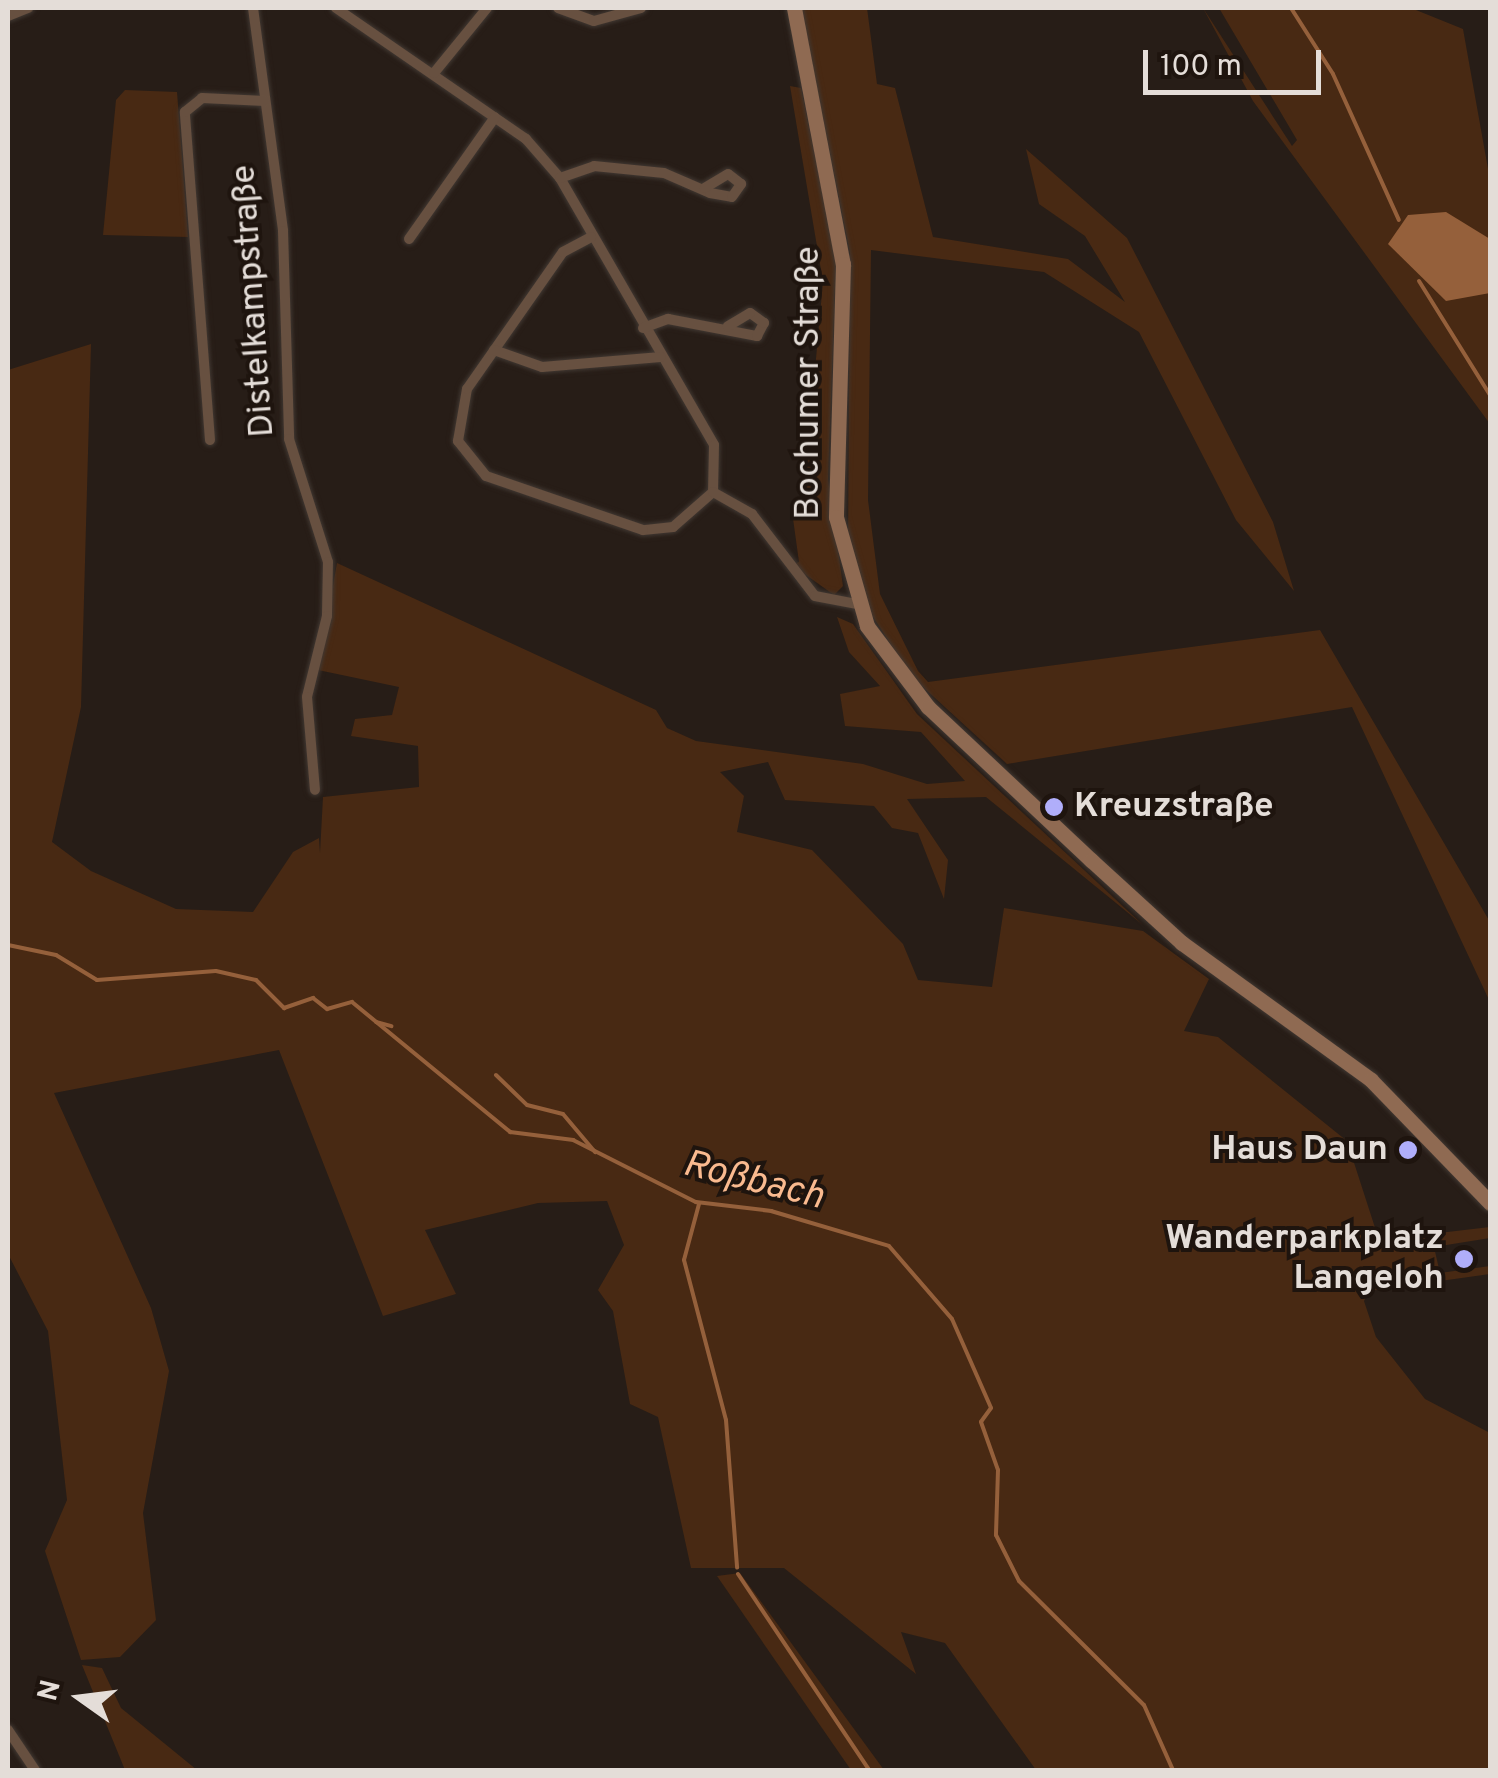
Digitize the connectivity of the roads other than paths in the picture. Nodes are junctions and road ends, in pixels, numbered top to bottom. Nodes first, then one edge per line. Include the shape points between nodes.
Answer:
1 (25, 8) edge
2 (253, 8) edge
3 (336, 8) edge
4 (487, 8) edge
5 (558, 8) edge
6 (642, 8) edge
7 (794, 8) edge
8 (8, 16) edge
9 (434, 73) junction
10 (265, 100) junction
11 (495, 116) junction
12 (560, 178) junction
13 (704, 188) dead end
14 (591, 237) junction
15 (408, 239) dead end
16 (728, 326) dead end
17 (644, 328) junction
18 (494, 350) junction
19 (661, 357) junction
20 (210, 440) dead end
21 (713, 492) junction
22 (857, 604) junction
23 (315, 790) dead end
24 (1490, 1202) edge
25 (8, 1730) edge
26 (35, 1770) edge

1 - 8 street
2 - 10 street, Distelkampstraße
3 - 9 street
4 - 9 street
5 - 6 street via 594,21
7 - 22 main road, Bochumer Straße via 844,264 834,479
9 - 11 street
10 - 20 street, Distelkampstraße via 202,98 185,112
10 - 23 street, Distelkampstraße via 283,231 289,439 328,562 328,616 307,697
11 - 12 street
11 - 15 street
12 - 13 street via 594,166 664,173
12 - 14 street
14 - 17 street
14 - 18 street via 563,252
16 - 17 street via 668,319
17 - 19 street
18 - 19 street via 542,367
18 - 21 street via 455,418 462,453 486,476 642,530 683,522
19 - 21 street via 714,445
21 - 22 street via 752,514 815,596
22 - 24 main road, Bochumer Straße via 891,662 952,730 1182,943 1371,1080
25 - 26 street

